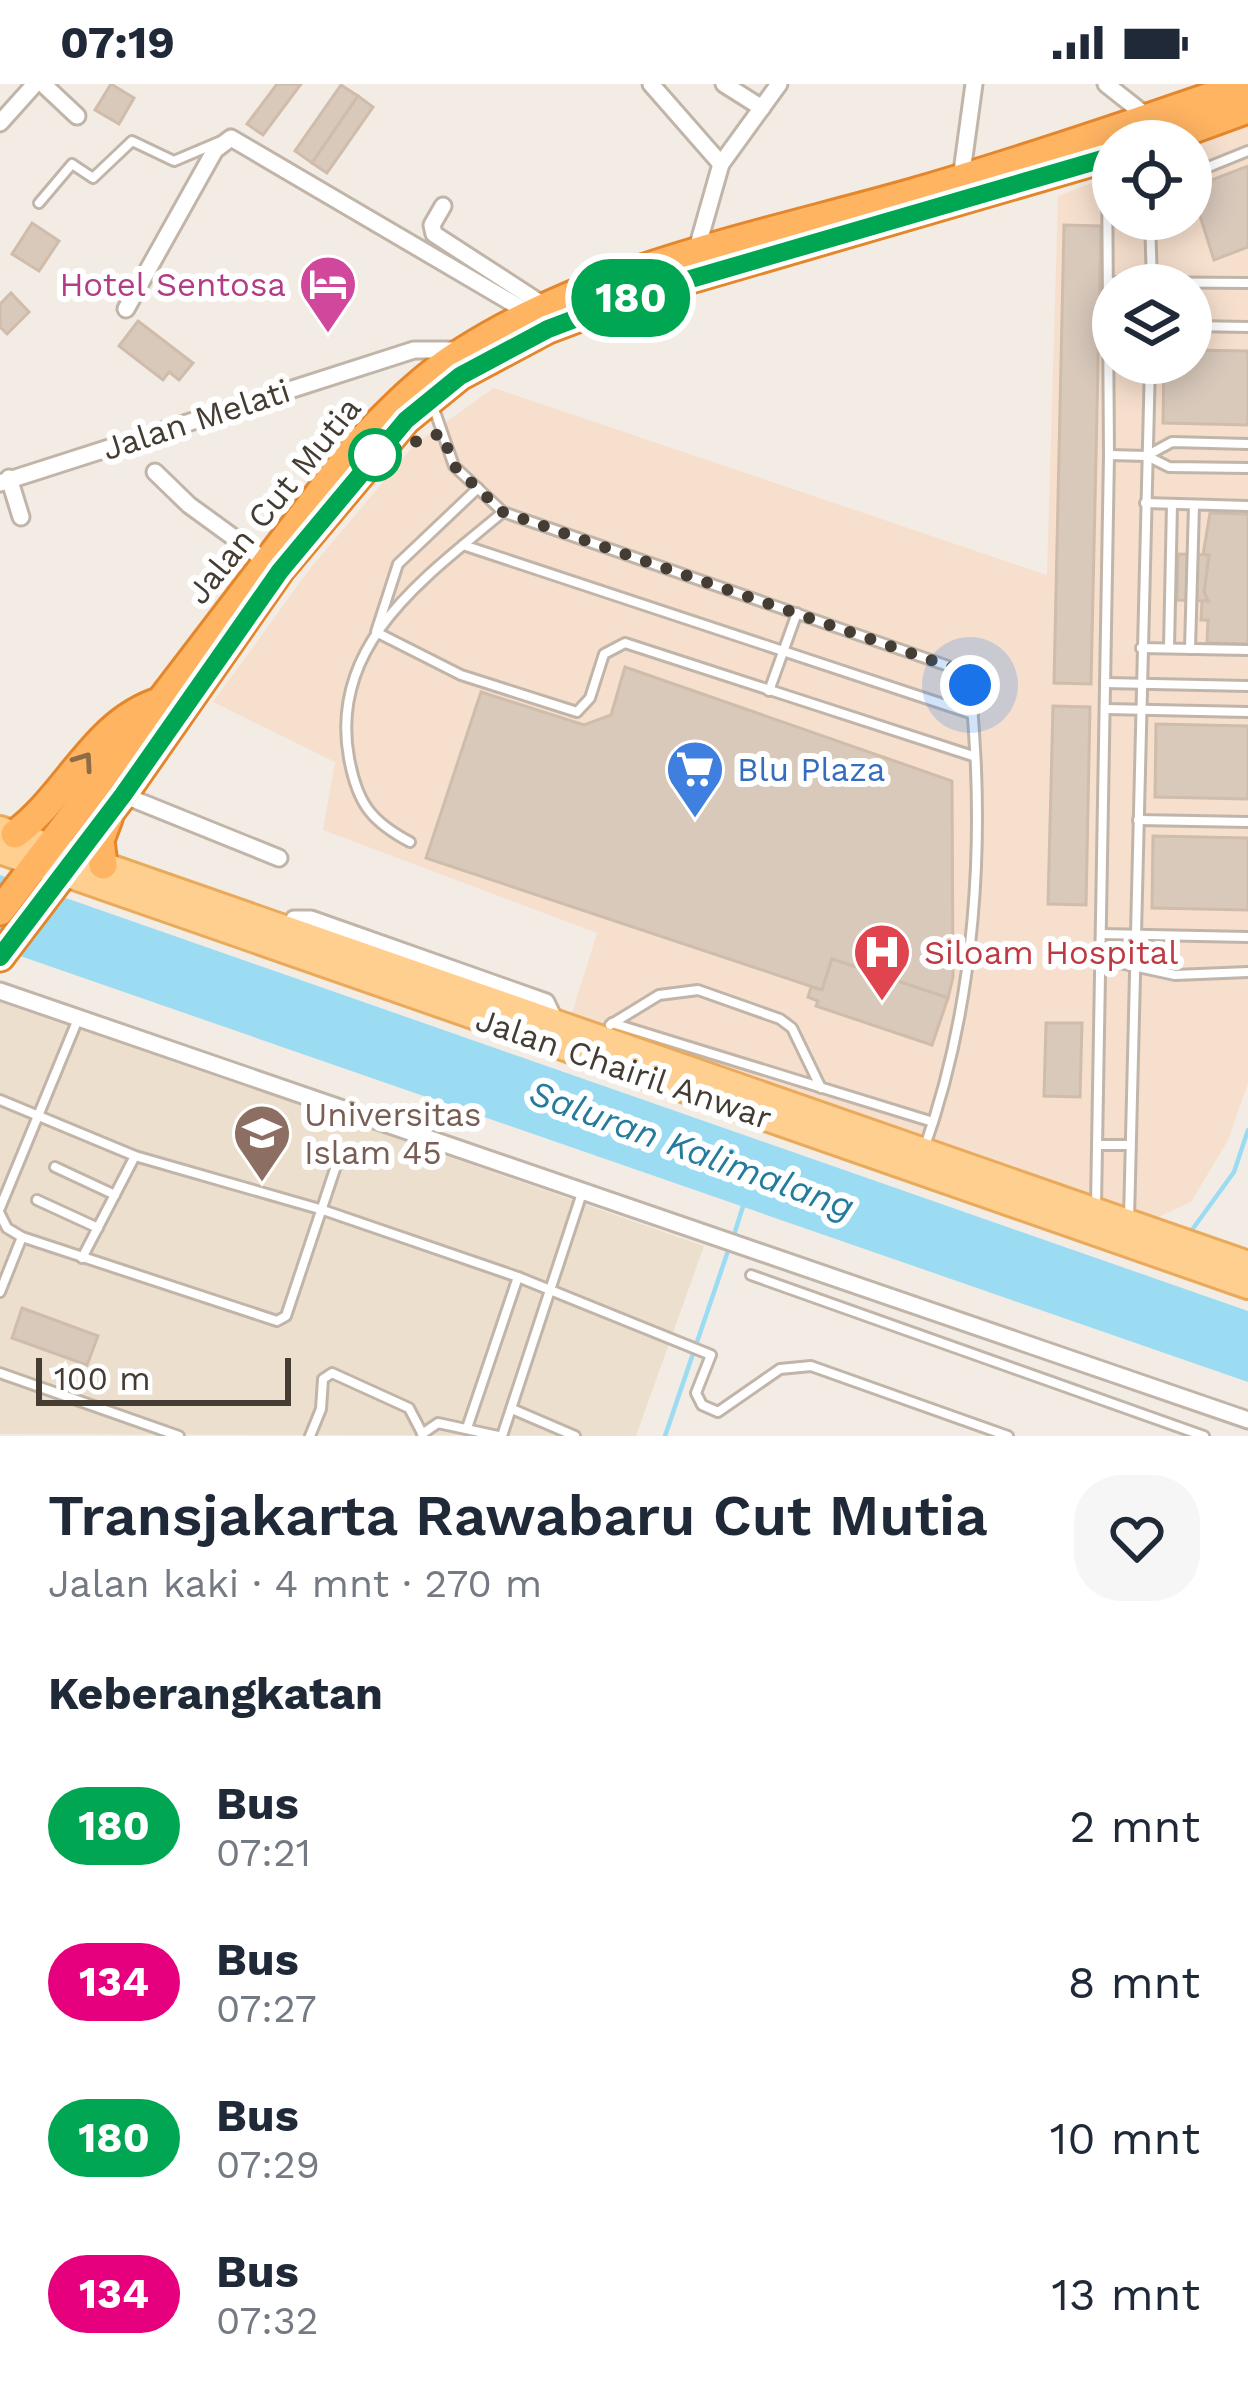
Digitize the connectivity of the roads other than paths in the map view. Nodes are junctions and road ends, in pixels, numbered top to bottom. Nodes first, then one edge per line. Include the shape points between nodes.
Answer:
1 (39, 84) edge
2 (651, 84) edge
3 (724, 84) edge
4 (779, 84) edge
5 (974, 84) edge
6 (1106, 84) edge
7 (1247, 84) edge
8 (762, 108) junction
9 (1248, 109) edge
10 (77, 116) dead end
11 (1139, 120) edge
12 (1170, 120) edge
13 (1196, 120) edge
14 (0, 123) edge
15 (221, 141) junction
16 (1248, 151) edge
17 (1092, 152) edge
18 (1092, 154) edge
19 (721, 164) junction
20 (1212, 165) edge
21 (961, 178) junction
22 (39, 203) dead end
23 (443, 206) dead end
24 (696, 255) junction
25 (1212, 283) edge
26 (1248, 283) edge
27 (126, 309) dead end
28 (538, 310) junction
29 (1212, 326) edge
30 (1248, 327) edge
31 (464, 350) junction
32 (1109, 384) edge
33 (1149, 384) edge
34 (431, 399) junction
35 (1248, 444) edge
36 (1109, 455) junction
37 (1147, 456) junction
38 (1248, 468) edge
39 (154, 472) dead end
40 (5, 481) edge
41 (478, 488) junction
42 (1145, 503) junction
43 (1172, 504) junction
44 (1193, 505) junction
45 (1248, 506) edge
46 (503, 512) junction
47 (21, 517) dead end
48 (463, 545) junction
49 (273, 566) junction
50 (797, 614) junction
51 (376, 632) junction
52 (1141, 648) junction
53 (1169, 648) junction
54 (1190, 649) junction
55 (1248, 650) edge
56 (784, 652) junction
57 (1105, 683) junction
58 (1140, 684) junction
59 (1248, 686) edge
60 (769, 691) junction
61 (161, 701) junction
62 (1105, 709) junction
63 (1139, 712) junction
64 (1248, 712) edge
65 (973, 714) junction
66 (973, 756) junction
67 (123, 795) junction
68 (1138, 820) junction
69 (1248, 822) edge
70 (5, 838) edge
71 (410, 842) dead end
72 (279, 858) dead end
73 (58, 868) junction
74 (0, 911) edge
75 (1136, 933) junction
76 (1101, 934) junction
77 (1248, 937) edge
78 (0, 957) edge
79 (1101, 959) junction
80 (1135, 967) junction
81 (1248, 972) edge
82 (0, 991) edge
83 (79, 1019) junction
84 (603, 1030) junction
85 (554, 1032) junction
86 (821, 1090) junction
87 (0, 1100) edge
88 (37, 1115) junction
89 (933, 1122) junction
90 (1098, 1145) junction
91 (1130, 1145) junction
92 (135, 1156) junction
93 (338, 1160) dead end
94 (920, 1160) junction
95 (56, 1167) dead end
96 (583, 1192) junction
97 (115, 1195) junction
98 (38, 1200) dead end
99 (322, 1210) junction
100 (0, 1211) edge
101 (1096, 1211) junction
102 (1129, 1222) junction
103 (98, 1228) junction
104 (22, 1238) junction
105 (1154, 1242) junction
106 (82, 1258) junction
107 (1215, 1264) junction
108 (1248, 1264) edge
109 (751, 1275) dead end
110 (518, 1277) junction
111 (1248, 1286) edge
112 (550, 1289) junction
113 (0, 1292) edge
114 (0, 1373) edge
115 (512, 1409) junction
116 (1248, 1420) edge
117 (468, 1425) junction
118 (421, 1435) edge
119 (179, 1436) edge
120 (310, 1436) edge
121 (500, 1436) edge
122 (575, 1436) edge
123 (1008, 1436) edge
124 (1204, 1436) edge

1 - 10 street
1 - 14 street
2 - 19 street
3 - 8 street
4 - 8 street
5 - 21 street
6 - 11 street
7 - 12 highway, Jalan Cut Mutia
8 - 19 street
9 - 13 highway, Jalan Cut Mutia
15 - 22 lane via 174,161 132,141 93,178 72,164
15 - 27 street
15 - 28 street via 237,140
16 - 20 lane
17 - 21 highway, Jalan Cut Mutia
18 - 34 highway, Jalan Cut Mutia via 646,292 500,351
19 - 24 street
21 - 24 highway, Jalan Cut Mutia
23 - 28 street via 434,234
24 - 28 highway, Jalan Cut Mutia
25 - 26 lane
28 - 31 highway, Jalan Cut Mutia
29 - 30 lane
31 - 40 street, Jalan Melati via 414,350
31 - 49 highway, Jalan Cut Mutia via 355,447
32 - 36 lane
33 - 37 lane
34 - 41 lane via 454,466
34 - 49 highway, Jalan Cut Mutia
35 - 37 lane via 1172,442
36 - 37 lane
36 - 57 lane
37 - 38 lane via 1169,467
37 - 42 lane
39 - 49 street
40 - 47 street
41 - 46 lane
41 - 51 lane via 398,564
42 - 43 lane
42 - 52 lane
43 - 44 lane
43 - 53 lane
44 - 45 lane
44 - 54 lane
46 - 48 lane
46 - 50 lane
48 - 51 lane
48 - 56 lane
49 - 61 highway, Jalan Cut Mutia
49 - 67 highway, Jalan Cut Mutia
50 - 56 lane
50 - 65 lane via 954,668 970,685
51 - 60 lane via 447,669 577,712 604,654 620,644
51 - 71 lane via 354,673 346,746 365,811
52 - 53 lane
52 - 58 lane
53 - 54 lane
54 - 55 lane
56 - 60 lane
56 - 65 lane
57 - 58 lane
57 - 62 lane
58 - 59 lane
58 - 63 lane
60 - 66 lane
70 -> 61 highway via 55,802 111,727
61 - 73 highway, Jalan Cut Mutia
62 - 63 lane
62 - 76 lane
63 - 64 lane
63 - 68 lane
65 - 66 lane
66 - 89 lane via 965,994
67 - 72 street
67 - 73 highway, Jalan Cut Mutia
68 - 69 lane
68 - 75 lane
70 - 73 main road, Jalan Chairil Anwar
73 - 74 highway, Jalan Cut Mutia
73 - 78 highway, Jalan Cut Mutia
73 - 85 main road, Jalan Chairil Anwar
73 - 85 main road, Jalan Chairil Anwar via 288,929
75 - 76 lane
75 - 77 lane
75 - 80 lane
76 - 79 lane
79 - 80 lane
79 - 90 lane
80 - 81 lane via 1204,977
80 - 91 lane
82 - 83 street
83 - 88 lane
83 - 96 street
84 - 85 main road, Jalan Chairil Anwar
84 - 86 lane
84 - 86 lane via 658,995 698,990 792,1028
84 - 94 main road, Jalan Chairil Anwar
85 - 94 main road, Jalan Chairil Anwar
86 - 89 lane
87 - 88 lane
88 - 92 lane
88 - 100 lane
89 - 94 lane
90 - 91 lane
90 - 101 lane
91 - 102 lane
92 - 97 lane
92 - 99 lane
93 - 99 lane
94 - 101 main road, Jalan Chairil Anwar
94 - 105 main road, Jalan Chairil Anwar
95 - 97 lane
96 - 112 lane
96 - 116 street
97 - 103 lane
98 - 103 lane
99 - 106 lane via 286,1316 277,1321
99 - 110 lane
100 - 104 lane
101 - 102 main road, Jalan Chairil Anwar
102 - 105 main road, Jalan Chairil Anwar
103 - 106 lane
104 - 106 lane
104 - 113 lane
105 - 107 main road, Jalan Chairil Anwar
107 - 108 main road, Jalan Chairil Anwar
107 - 111 main road, Jalan Chairil Anwar
109 - 124 lane
110 - 112 lane
110 - 117 lane
112 - 115 lane
112 - 123 lane via 700,1351 712,1360 696,1393 718,1412 780,1369 811,1366
114 - 119 lane
115 - 121 lane
115 - 122 lane
117 - 118 lane via 438,1423
117 - 121 lane
118 - 120 lane via 409,1408 332,1373 323,1379

